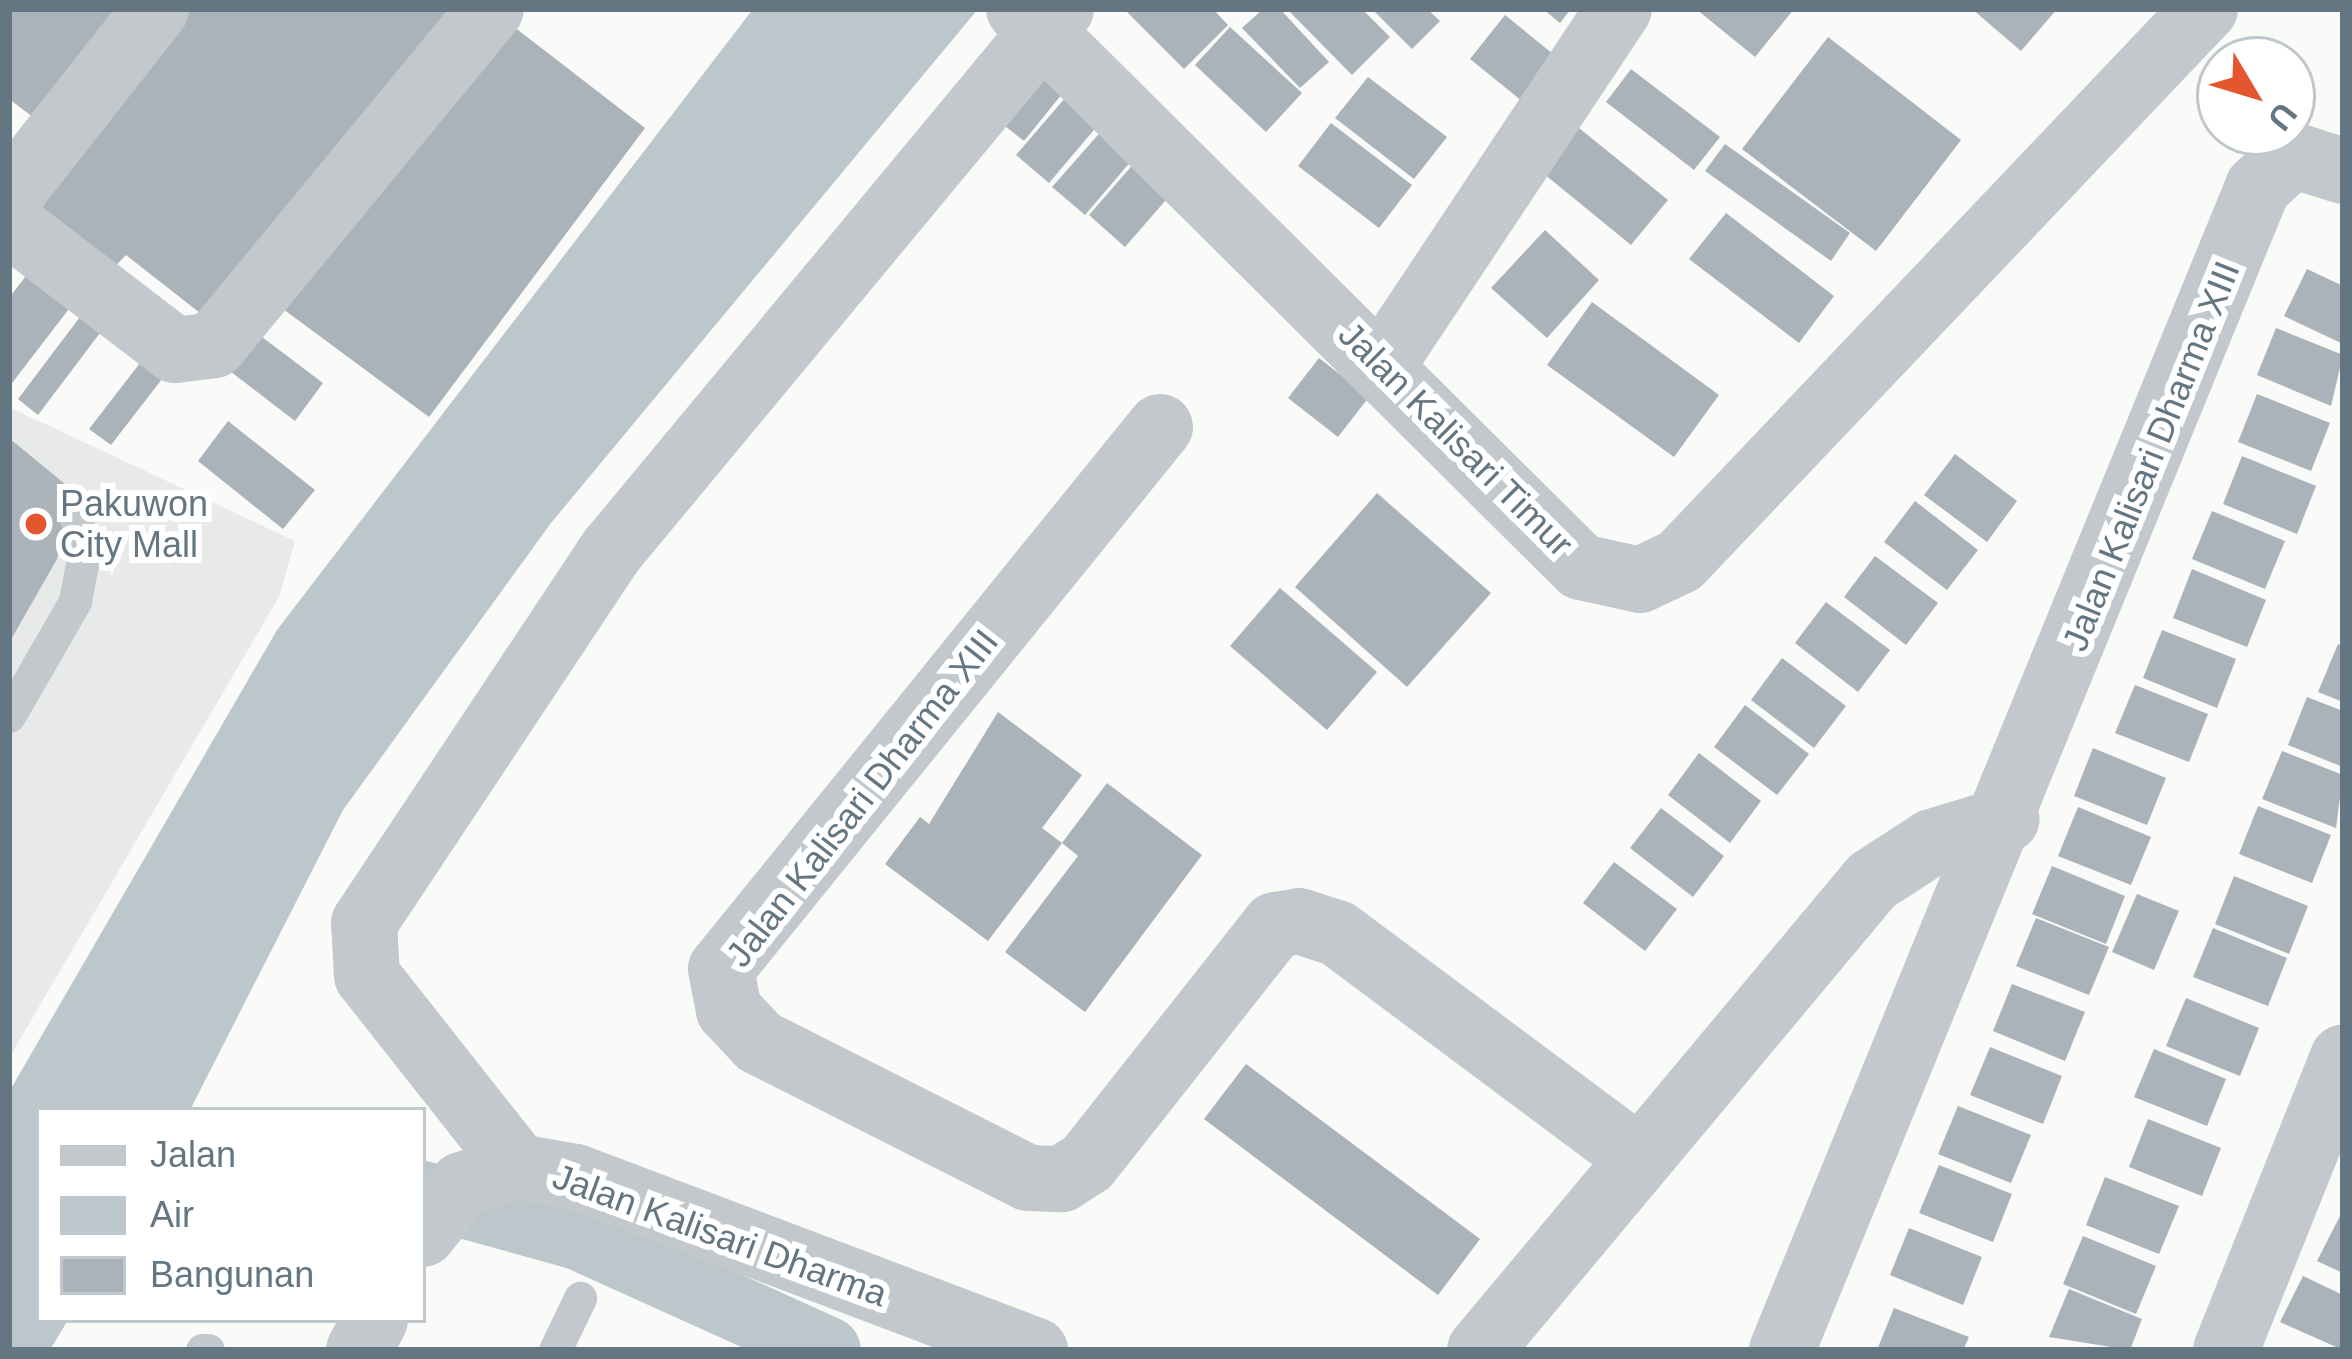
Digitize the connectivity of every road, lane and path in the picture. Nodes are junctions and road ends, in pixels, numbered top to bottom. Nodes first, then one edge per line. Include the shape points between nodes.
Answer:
1 (156, 9) edge
2 (491, 9) edge
3 (1619, 9) edge
4 (2205, 9) edge
5 (1042, 16) edge
6 (2343, 171) edge
7 (9, 196) edge
8 (9, 223) edge
9 (1383, 364) junction
10 (1160, 427) dead end
11 (74, 511) dead end
12 (9, 716) edge
13 (2006, 819) junction
14 (2343, 1058) edge
15 (1637, 1157) junction
16 (468, 1196) edge
17 (580, 1298) dead end
18 (373, 1323) edge
19 (359, 1350) edge
20 (555, 1350) edge
21 (1035, 1350) edge
22 (1480, 1350) edge
23 (1783, 1350) edge
24 (2226, 1350) edge

1 - 7 street
2 - 8 street via 214,345 175,350
3 - 9 street
4 - 9 street, Jalan Kalisari Timur via 1680,561 1640,580 1581,567
5 - 9 street, Jalan Kalisari Timur
5 - 16 street via 612,550 364,923 367,976
6 - 13 street, Jalan Kalisari Dharma XIII via 2293,155 2261,182
10 - 15 street, Jalan Kalisari Dharma XIII via 721,969 730,1010 759,1042 1028,1178 1062,1179 1087,1163 1276,925 1299,921 1337,933
11 - 12 lane via 86,548 75,601
13 - 15 street via 1931,842 1872,880
13 - 23 street, Jalan Kalisari Dharma XIII
14 - 24 street
15 - 22 street
16 - 21 street, Jalan Kalisari Dharma via 576,1177
17 - 20 lane
18 - 19 street

